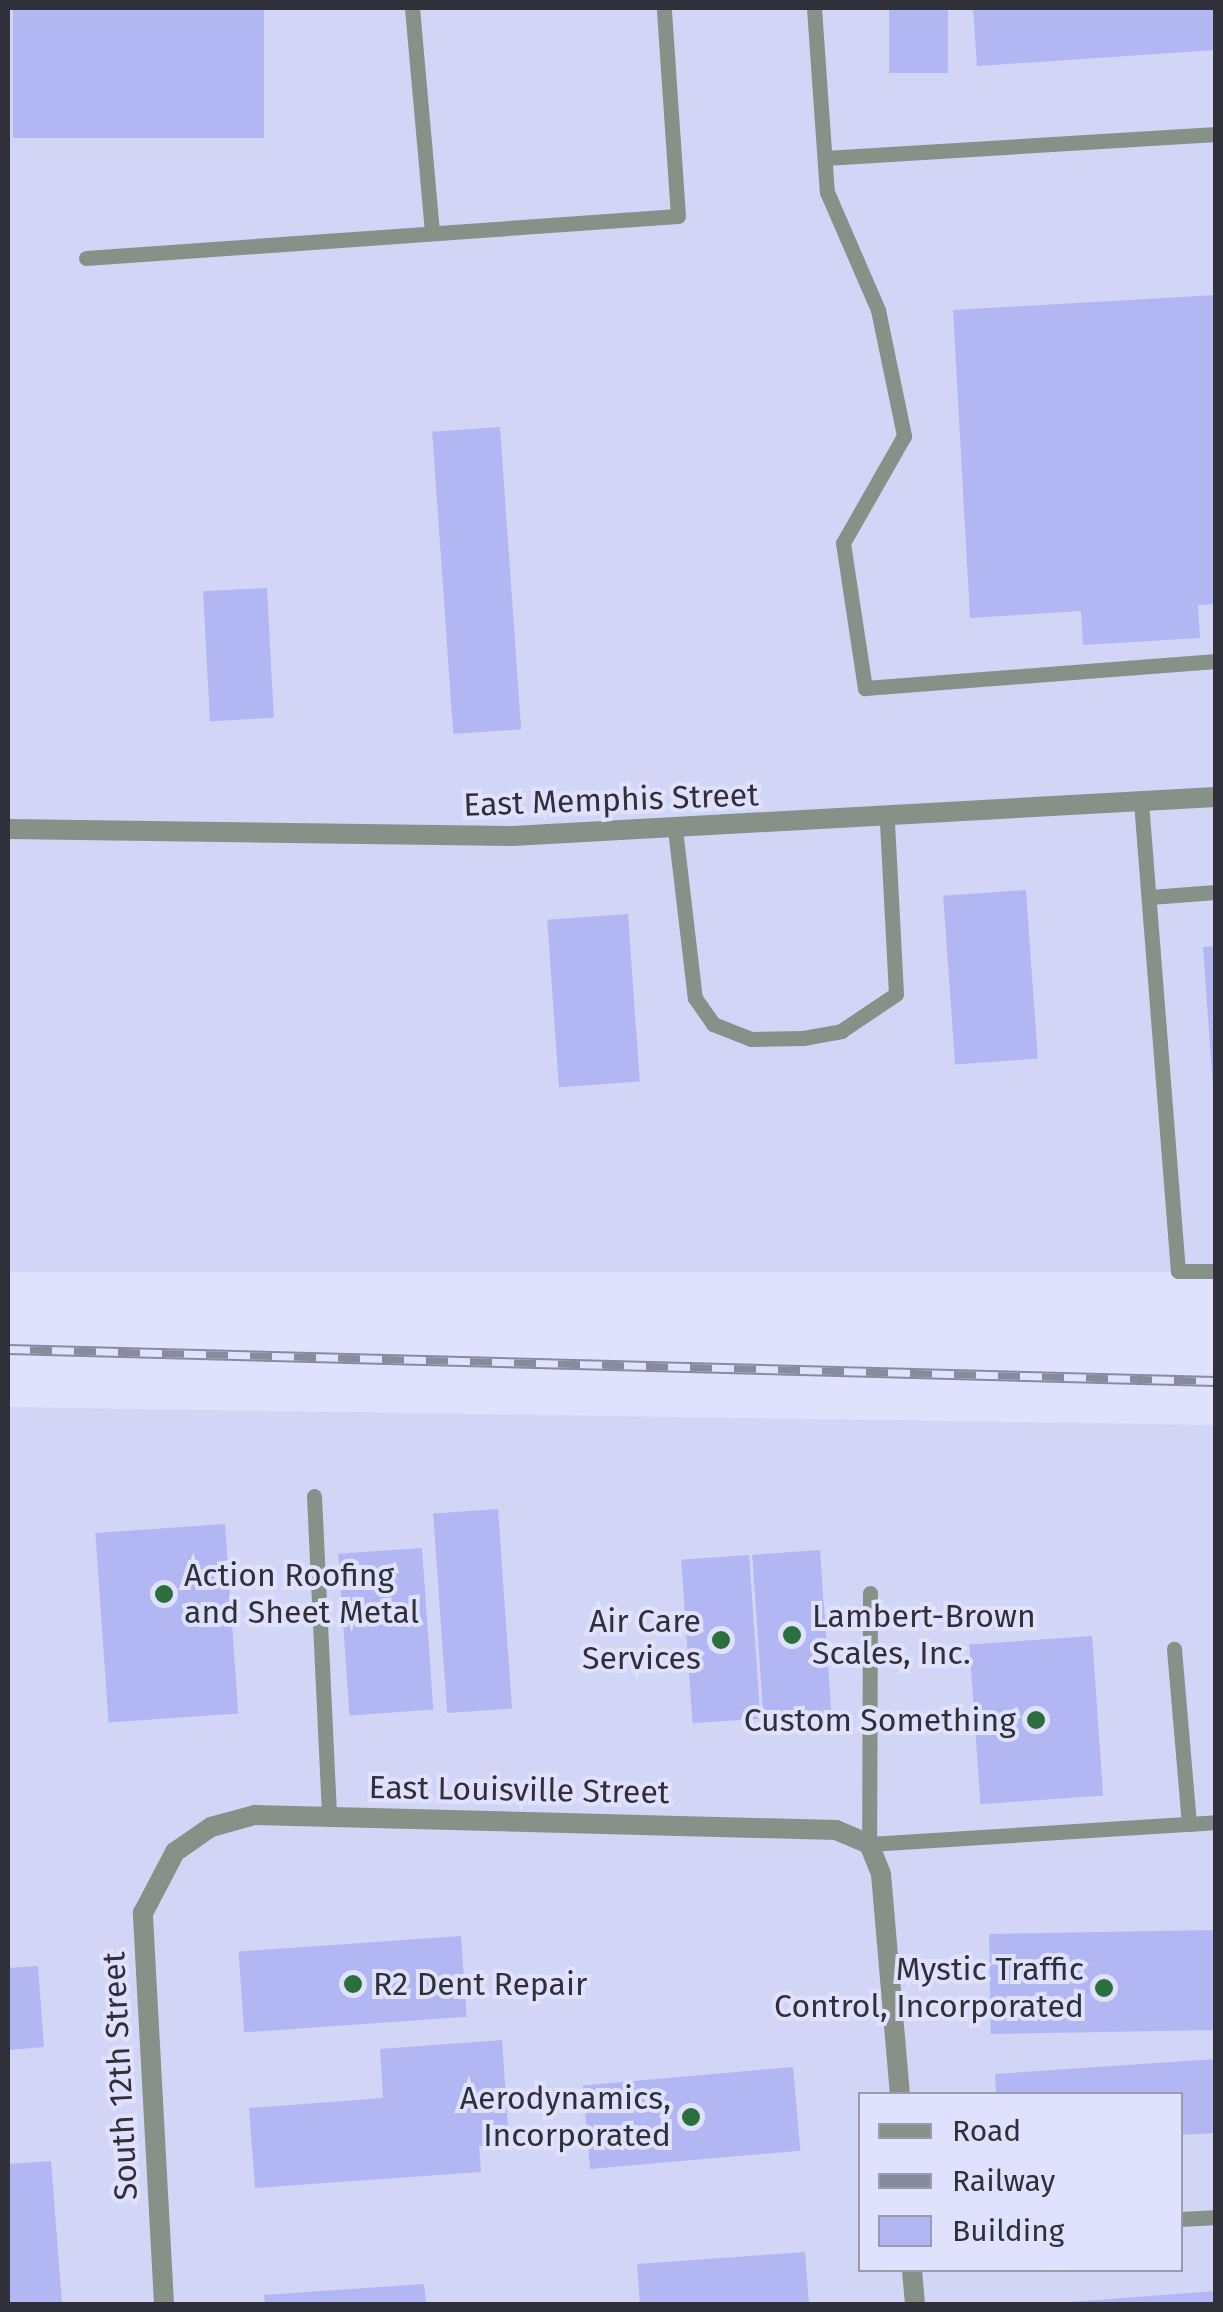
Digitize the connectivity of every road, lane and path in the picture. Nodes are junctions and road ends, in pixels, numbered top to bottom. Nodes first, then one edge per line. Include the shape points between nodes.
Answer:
1 (412, 8) edge
2 (664, 8) edge
3 (814, 8) edge
4 (1216, 134) edge
5 (825, 158) junction
6 (432, 233) junction
7 (86, 258) dead end
8 (1216, 661) edge
9 (1216, 798) edge
10 (1142, 802) junction
11 (887, 820) junction
12 (8, 829) edge
13 (675, 829) junction
14 (1216, 892) edge
15 (1150, 897) junction
16 (1216, 1271) edge
17 (314, 1496) dead end
18 (870, 1593) dead end
19 (1174, 1650) dead end
20 (329, 1817) junction
21 (1216, 1822) edge
22 (1189, 1824) junction
23 (869, 1844) junction
24 (175, 1852) joint
25 (900, 2092) edge
26 (1213, 2218) dead end
27 (1183, 2219) edge
28 (912, 2272) edge
29 (164, 2304) edge
30 (915, 2304) edge

1 - 6 lane
2 - 6 lane via 678,216
3 - 5 lane
4 - 5 lane
5 - 8 lane via 827,192 878,310 904,436 843,543 865,688
6 - 7 lane
9 - 10 street, East Memphis Street
10 - 11 street, East Memphis Street
10 - 15 lane
11 - 13 street, East Memphis Street
11 - 13 lane via 896,994 840,1031 803,1038 752,1040 713,1024 694,998
12 - 13 street, East Memphis Street
14 - 15 lane
15 - 16 lane via 1178,1272
17 - 20 lane
18 - 23 lane
19 - 22 lane
20 - 23 street, East Louisville Street via 796,1825
20 - 24 street, East Louisville Street via 256,1815 212,1827
21 - 22 lane
22 - 23 lane
23 - 25 street via 886,1907
24 - 29 street, South 12th Street via 143,1913 141,1979
26 - 27 lane
28 - 30 street

